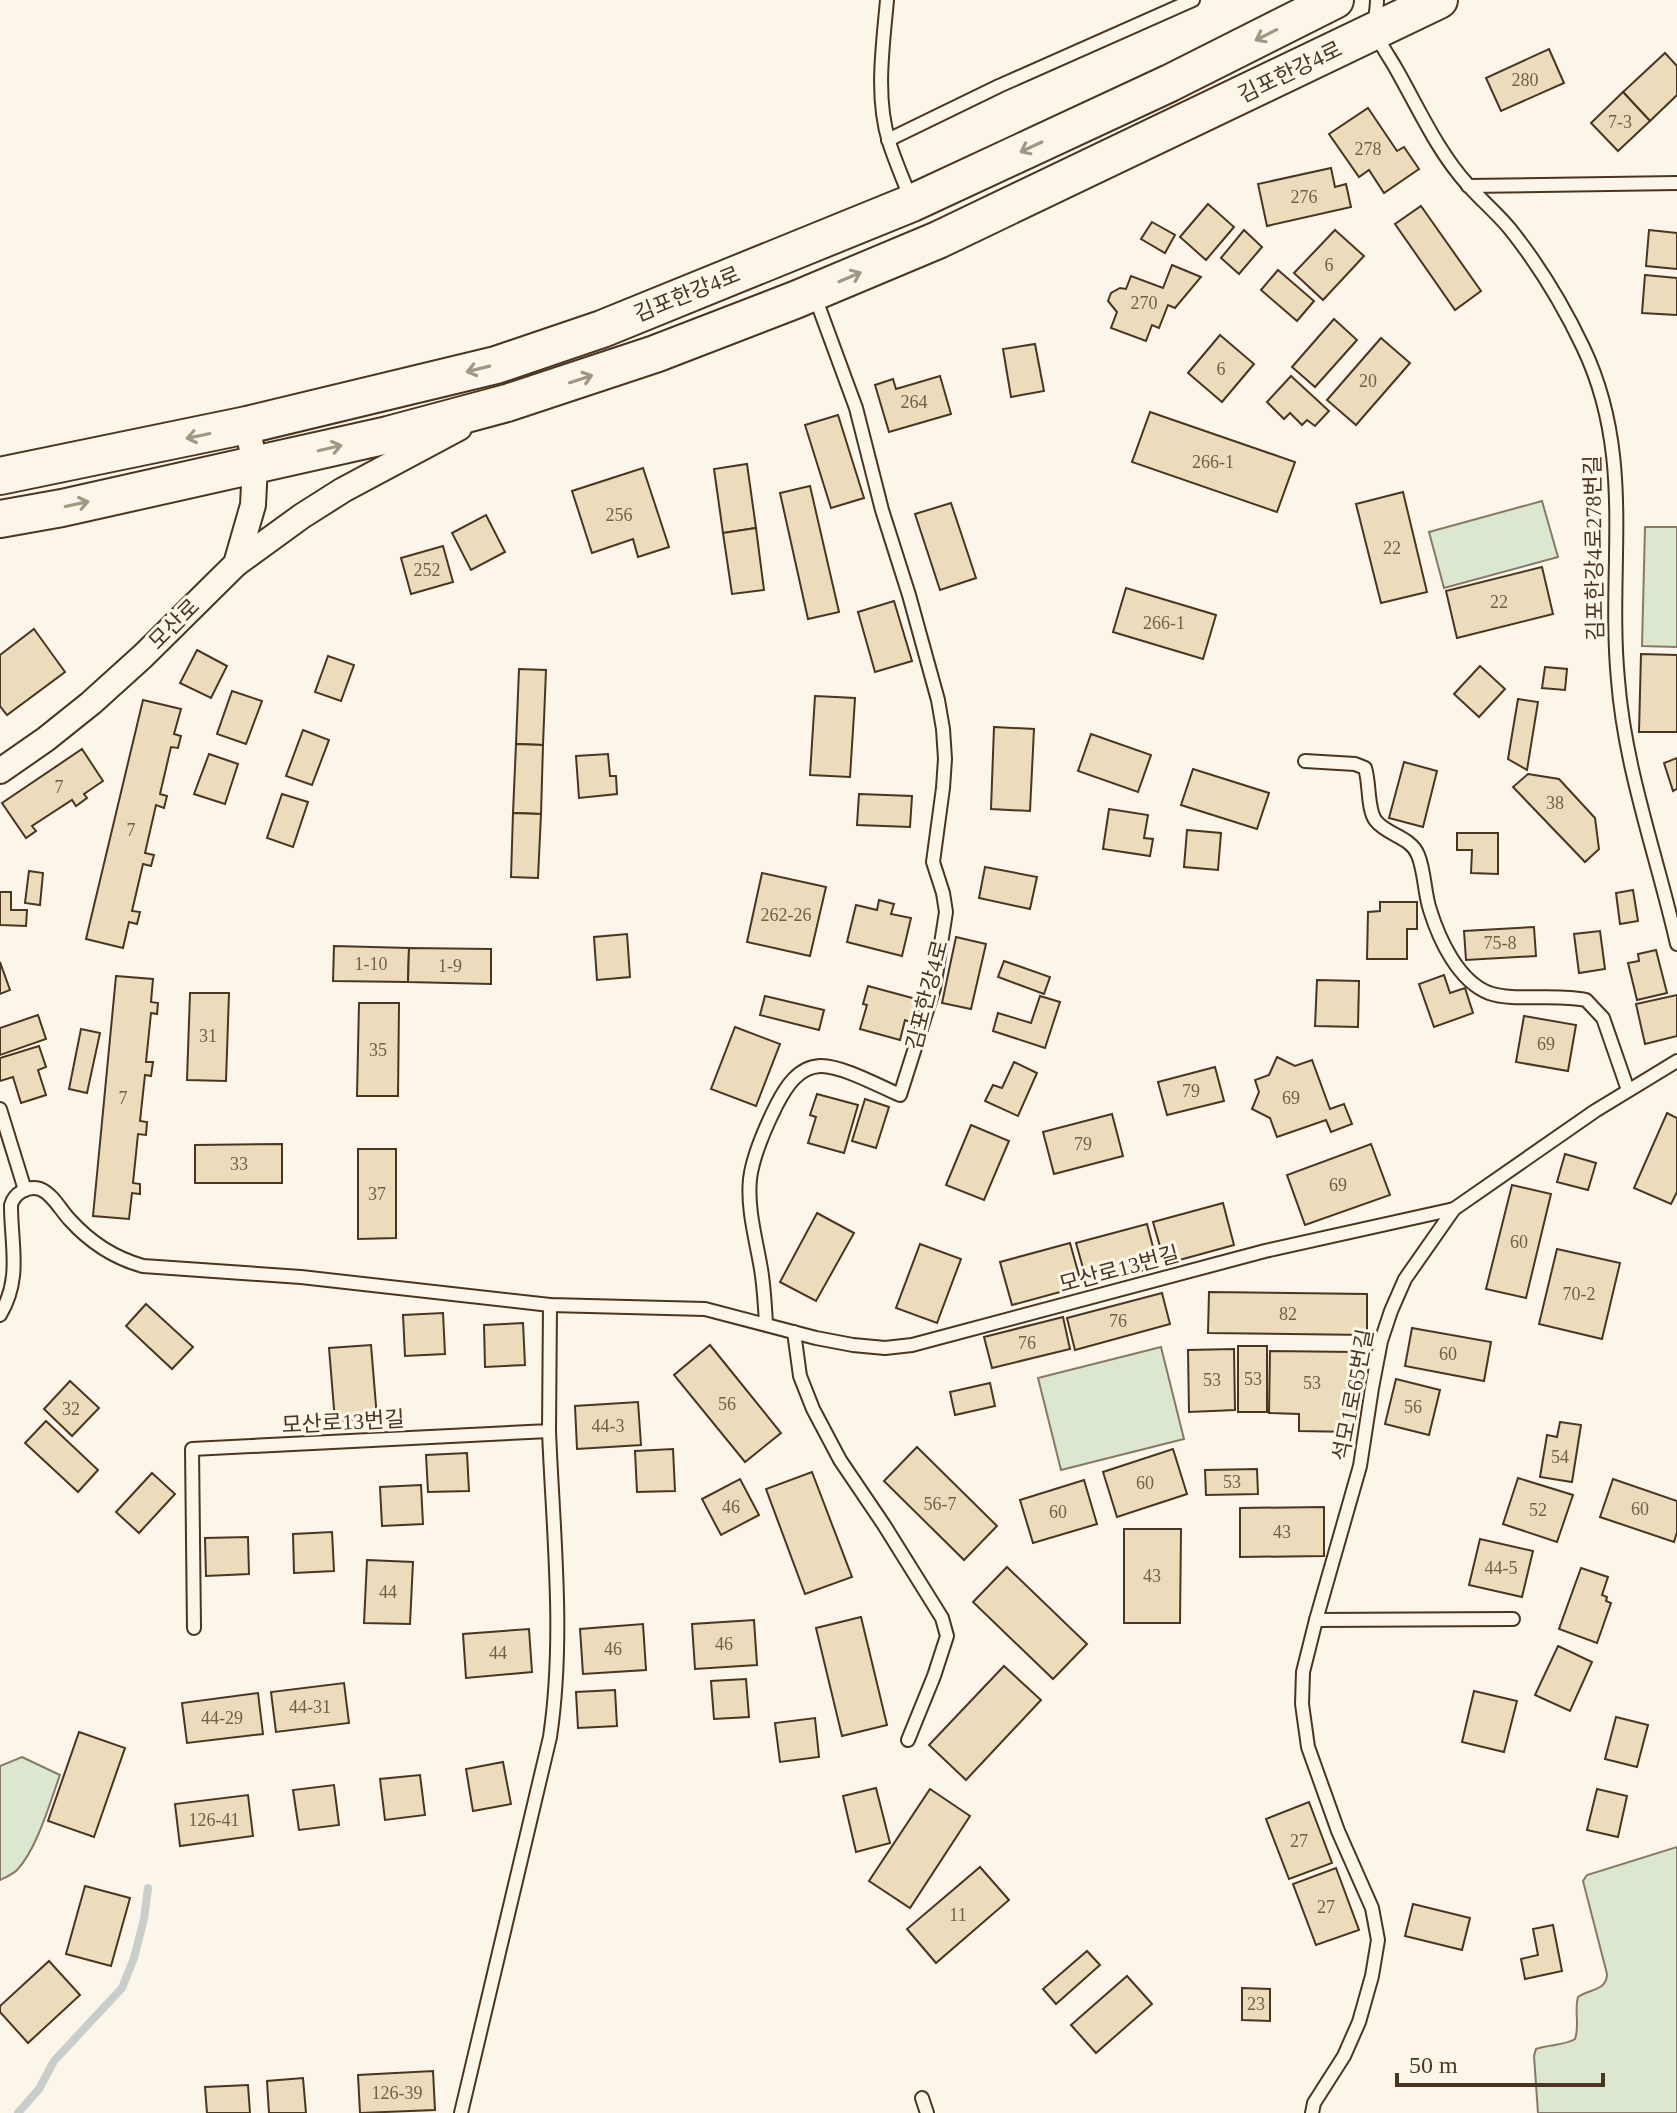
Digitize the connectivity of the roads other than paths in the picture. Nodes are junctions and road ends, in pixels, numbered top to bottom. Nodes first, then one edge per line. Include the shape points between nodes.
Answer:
1 (887, 0) edge
2 (1193, 0) edge
3 (1335, 0) edge
4 (1439, 0) edge
5 (1376, 16) edge
6 (888, 140) junction
7 (1677, 183) edge
8 (1468, 186) junction
9 (912, 203) junction
10 (813, 293) junction
11 (507, 403) junction
12 (247, 425) junction
13 (255, 465) junction
14 (0, 476) edge
15 (0, 519) edge
16 (236, 564) junction
17 (1305, 761) dead end
18 (0, 771) edge
19 (1677, 944) edge
20 (1677, 1061) edge
21 (1628, 1090) junction
22 (0, 1109) edge
23 (25, 1190) junction
24 (1454, 1209) junction
25 (550, 1305) junction
26 (0, 1315) edge
27 (766, 1324) junction
28 (794, 1332) junction
29 (549, 1431) junction
30 (1513, 1619) dead end
31 (1316, 1620) junction
32 (194, 1628) dead end
33 (908, 1740) dead end
34 (922, 2098) dead end
35 (461, 2113) edge
36 (927, 2113) edge
37 (1312, 2113) edge

1 - 6 lane via 881,76
2 - 6 lane
3 -> 9 street, 김포한강4로
4 - 5 street, 김포한강4로
5 - 8 lane, 김포한강4로278번길 via 1439,145
10 -> 5 street, 김포한강4로 via 938,240
6 - 9 lane
7 - 8 lane
8 - 19 lane, 김포한강4로278번길 via 1509,228 1547,281 1602,395 1618,505 1615,641 1622,725
9 -> 12 street, 김포한강4로 via 616,324 496,365
11 -> 10 street, 김포한강4로
10 - 27 lane, 김포한강4로 via 856,408 938,700 945,759 933,862 946,912 934,988 900,1095 821,1066 788,1084 771,1117 750,1175
13 -> 11 street, 김포한강4로
11 - 16 street via 343,490
12 - 13 street, 모산로
12 -> 14 street, 김포한강4로
15 -> 13 street, 김포한강4로
13 - 16 street, 모산로 via 253,505
16 - 18 street, 모산로 via 91,703
17 - 21 lane via 1365,768 1372,815 1418,852 1429,909 1461,972 1498,996 1586,1000 1603,1018
20 - 21 lane, 석모1로65번길
21 - 24 lane, 석모1로65번길
22 - 23 lane
23 - 25 lane, 모산로13번길 via 46,1193 82,1233 124,1261 143,1266 301,1277
23 - 26 lane via 11,1205 15,1268
24 - 28 lane, 모산로13번길 via 1265,1251 912,1345 853,1345
24 - 31 lane, 석모1로65번길 via 1405,1279 1391,1311 1360,1466
25 - 27 lane, 모산로13번길 via 705,1309
25 - 29 lane
27 - 28 lane, 모산로13번길
28 - 33 lane via 800,1376 813,1409 942,1618 947,1636
29 - 32 lane, 모산로13번길 via 192,1449
29 - 35 lane via 554,1709
30 - 31 lane
31 - 37 lane, 석모1로65번길 via 1301,1689 1308,1747 1372,1908 1378,1940 1359,2022
34 - 36 lane

